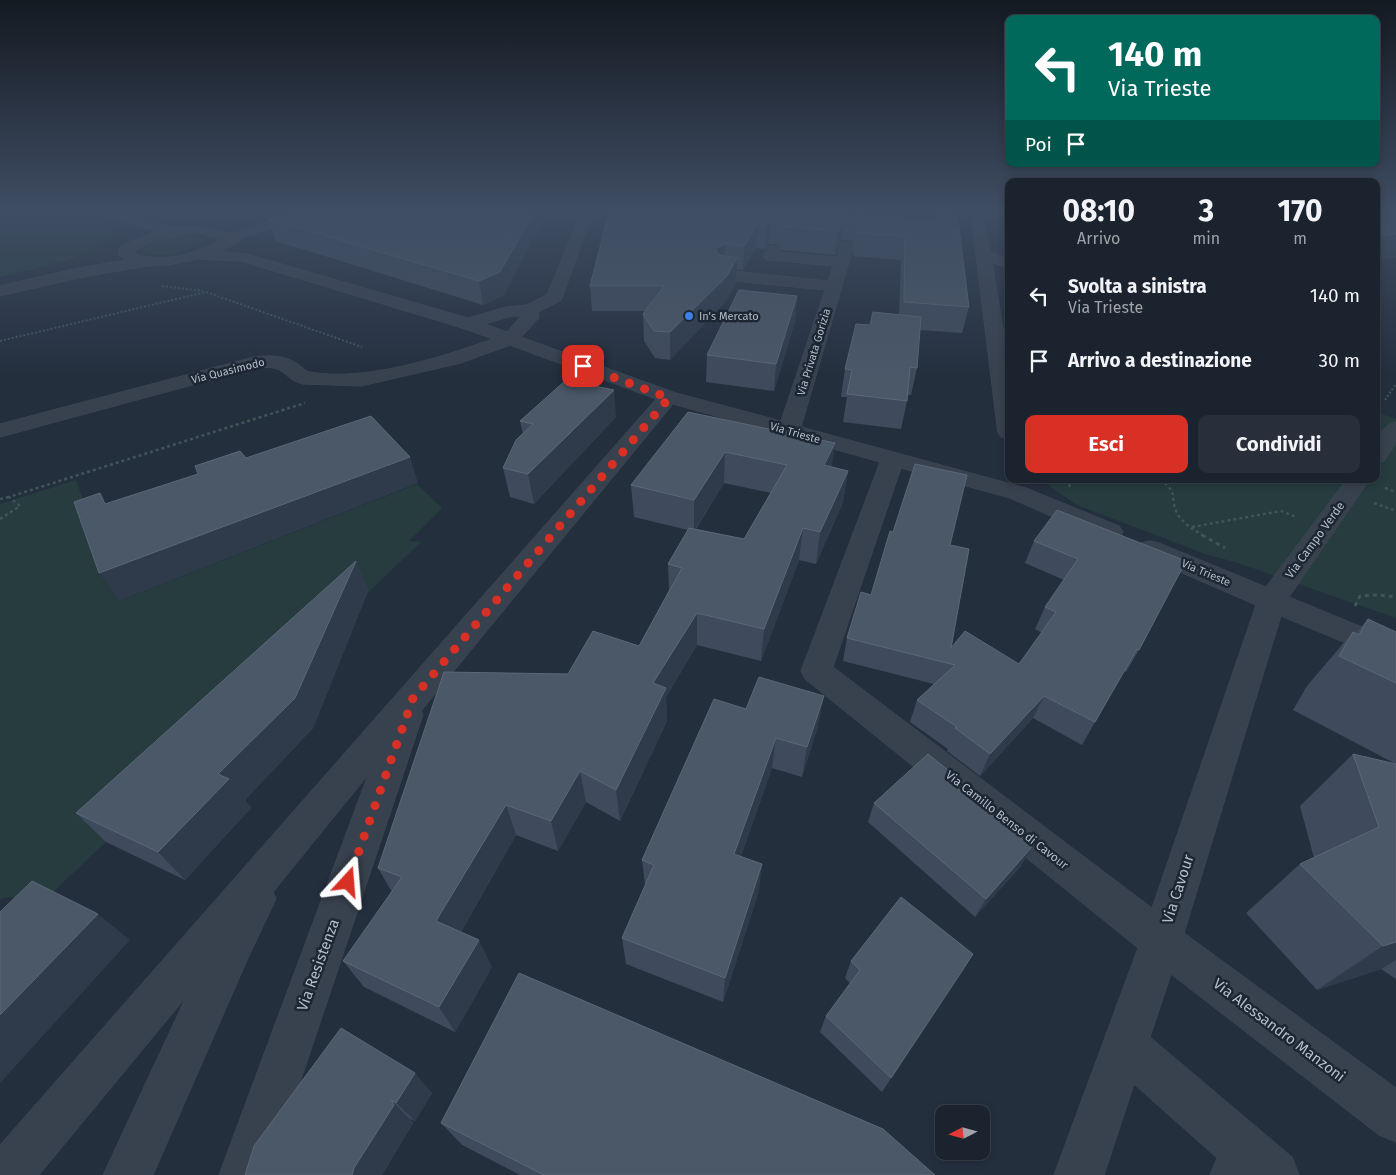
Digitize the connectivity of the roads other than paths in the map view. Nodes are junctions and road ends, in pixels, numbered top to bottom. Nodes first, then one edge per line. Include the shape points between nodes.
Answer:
1 (91, 267) edge
2 (111, 267) edge
3 (275, 267) edge
4 (566, 267) edge
5 (840, 267) edge
6 (985, 267) edge
7 (78, 272) junction
8 (724, 275) edge
9 (780, 281) junction
10 (834, 286) junction
11 (0, 291) edge
12 (773, 297) edge
13 (529, 310) junction
14 (468, 324) junction
15 (510, 339) junction
16 (669, 398) junction
17 (1005, 405) edge
18 (1396, 428) edge
19 (0, 431) edge
20 (789, 431) junction
21 (1380, 450) edge
22 (892, 460) junction
23 (1356, 483) edge
24 (1017, 486) edge
25 (1271, 601) junction
26 (1396, 653) edge
27 (413, 698) junction
28 (282, 852) junction
29 (1162, 941) junction
30 (1125, 1045) junction
31 (1396, 1118) edge
32 (1251, 1167) edge
33 (7, 1175) edge
34 (128, 1175) edge
35 (244, 1175) edge
36 (1079, 1175) edge

1 - 7 street
2 - 7 street
3 - 14 street, Via Trieste
4 - 13 street via 554,298
5 - 10 street, Via Privata Gorizia
6 - 17 street
7 - 11 street
8 - 9 street
9 - 10 street
9 - 12 street
10 - 20 street, Via Privata Gorizia
13 - 14 street via 506,312
13 - 15 street via 530,318
14 - 15 street, Via Trieste
15 - 16 street, Via Trieste
15 - 19 street, Via Quasimodo via 454,359 361,380 303,378 289,365 279,361 254,363
16 - 20 street, Via Trieste
16 - 27 street, Via Resistenza
18 - 21 street
20 - 22 street, Via Trieste
22 - 24 street, Via Trieste
22 - 29 street, Via Camillo Benso di Cavour via 816,671
23 - 25 street, Via Campo Verde
24 - 25 street, Via Trieste
25 - 26 street, Via Trieste
25 - 29 street, Via Cavour
27 - 28 street, Via Resistenza
27 - 35 street, Via Resistenza
28 - 33 street, Via Resistenza
28 - 34 street, Via Resistenza via 233,943
29 - 30 street, Via Cavour
29 - 31 street, Via Alessandro Manzoni
30 - 32 street
30 - 36 street, Via Cavour

